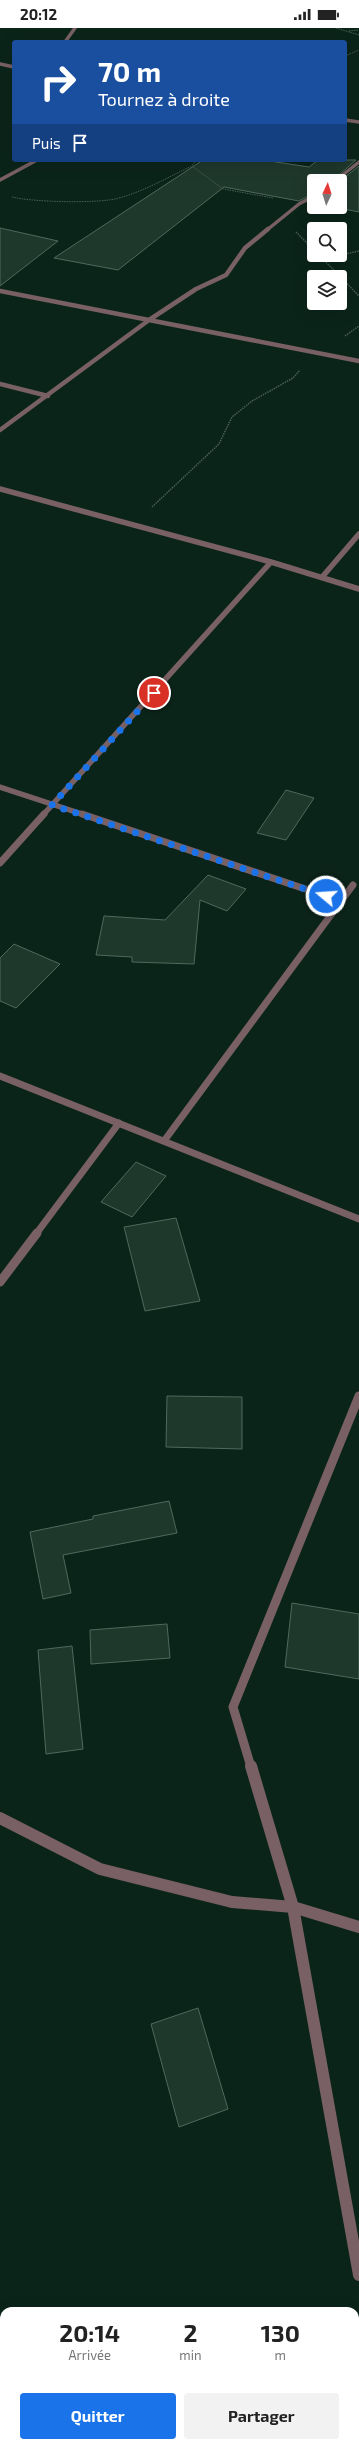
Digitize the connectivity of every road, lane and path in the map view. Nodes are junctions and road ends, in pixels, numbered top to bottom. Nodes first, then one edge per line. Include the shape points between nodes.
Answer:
1 (75, 28) edge
2 (336, 28) edge
3 (359, 30) edge
4 (349, 31) junction
5 (359, 35) edge
6 (66, 40) edge
7 (359, 50) edge
8 (347, 55) edge
9 (0, 64) edge
10 (12, 67) edge
11 (347, 120) edge
12 (359, 122) edge
13 (33, 162) edge
14 (195, 162) edge
15 (359, 162) edge
16 (192, 166) junction
17 (344, 174) edge
18 (0, 180) edge
19 (6, 195) dead end
20 (307, 200) edge
21 (299, 204) junction
22 (282, 219) junction
23 (307, 243) edge
24 (359, 251) edge
25 (347, 254) edge
26 (326, 262) edge
27 (0, 290) edge
28 (359, 296) edge
29 (149, 320) junction
30 (359, 326) edge
31 (316, 352) junction
32 (359, 361) edge
33 (0, 384) edge
34 (48, 396) junction
35 (0, 430) edge
36 (0, 489) edge
37 (131, 526) junction
38 (359, 534) edge
39 (271, 562) junction
40 (323, 576) junction
41 (359, 589) edge
42 (0, 787) edge
43 (52, 805) junction
44 (0, 863) edge
45 (353, 885) dead end
46 (341, 901) junction
47 (0, 1076) edge
48 (119, 1123) junction
49 (164, 1141) junction
50 (359, 1220) edge
51 (0, 1282) edge
52 (359, 1396) edge
53 (0, 1818) edge
54 (293, 1907) junction
55 (359, 1927) edge
56 (359, 2275) edge

1 - 6 street
2 - 4 path
3 - 4 path
4 - 5 path
7 - 8 path
9 - 10 street
11 - 12 street
13 - 18 street
14 - 16 path
15 - 17 street
16 - 19 path via 138,192 116,199 24,200
16 - 21 path via 223,189
20 - 21 street
21 - 22 street
22 - 23 path
22 - 29 street via 245,248 226,275 196,289
24 - 25 path
26 - 28 path
27 - 29 street
29 - 31 street
29 - 34 street
30 - 31 path
31 - 32 street
31 - 37 path via 293,378 252,401 232,417 219,444
33 - 34 street
34 - 35 street
36 - 37 street
37 - 39 street
38 - 40 street
39 - 40 street
39 - 43 street
40 - 41 street
42 - 43 street
43 - 44 street
43 - 46 street
45 - 46 street
46 - 49 street
47 - 48 street
48 - 49 street
48 - 51 street
49 - 50 street
52 - 54 street via 233,1707
53 - 54 street via 100,1869 232,1902
54 - 55 street
54 - 56 street

